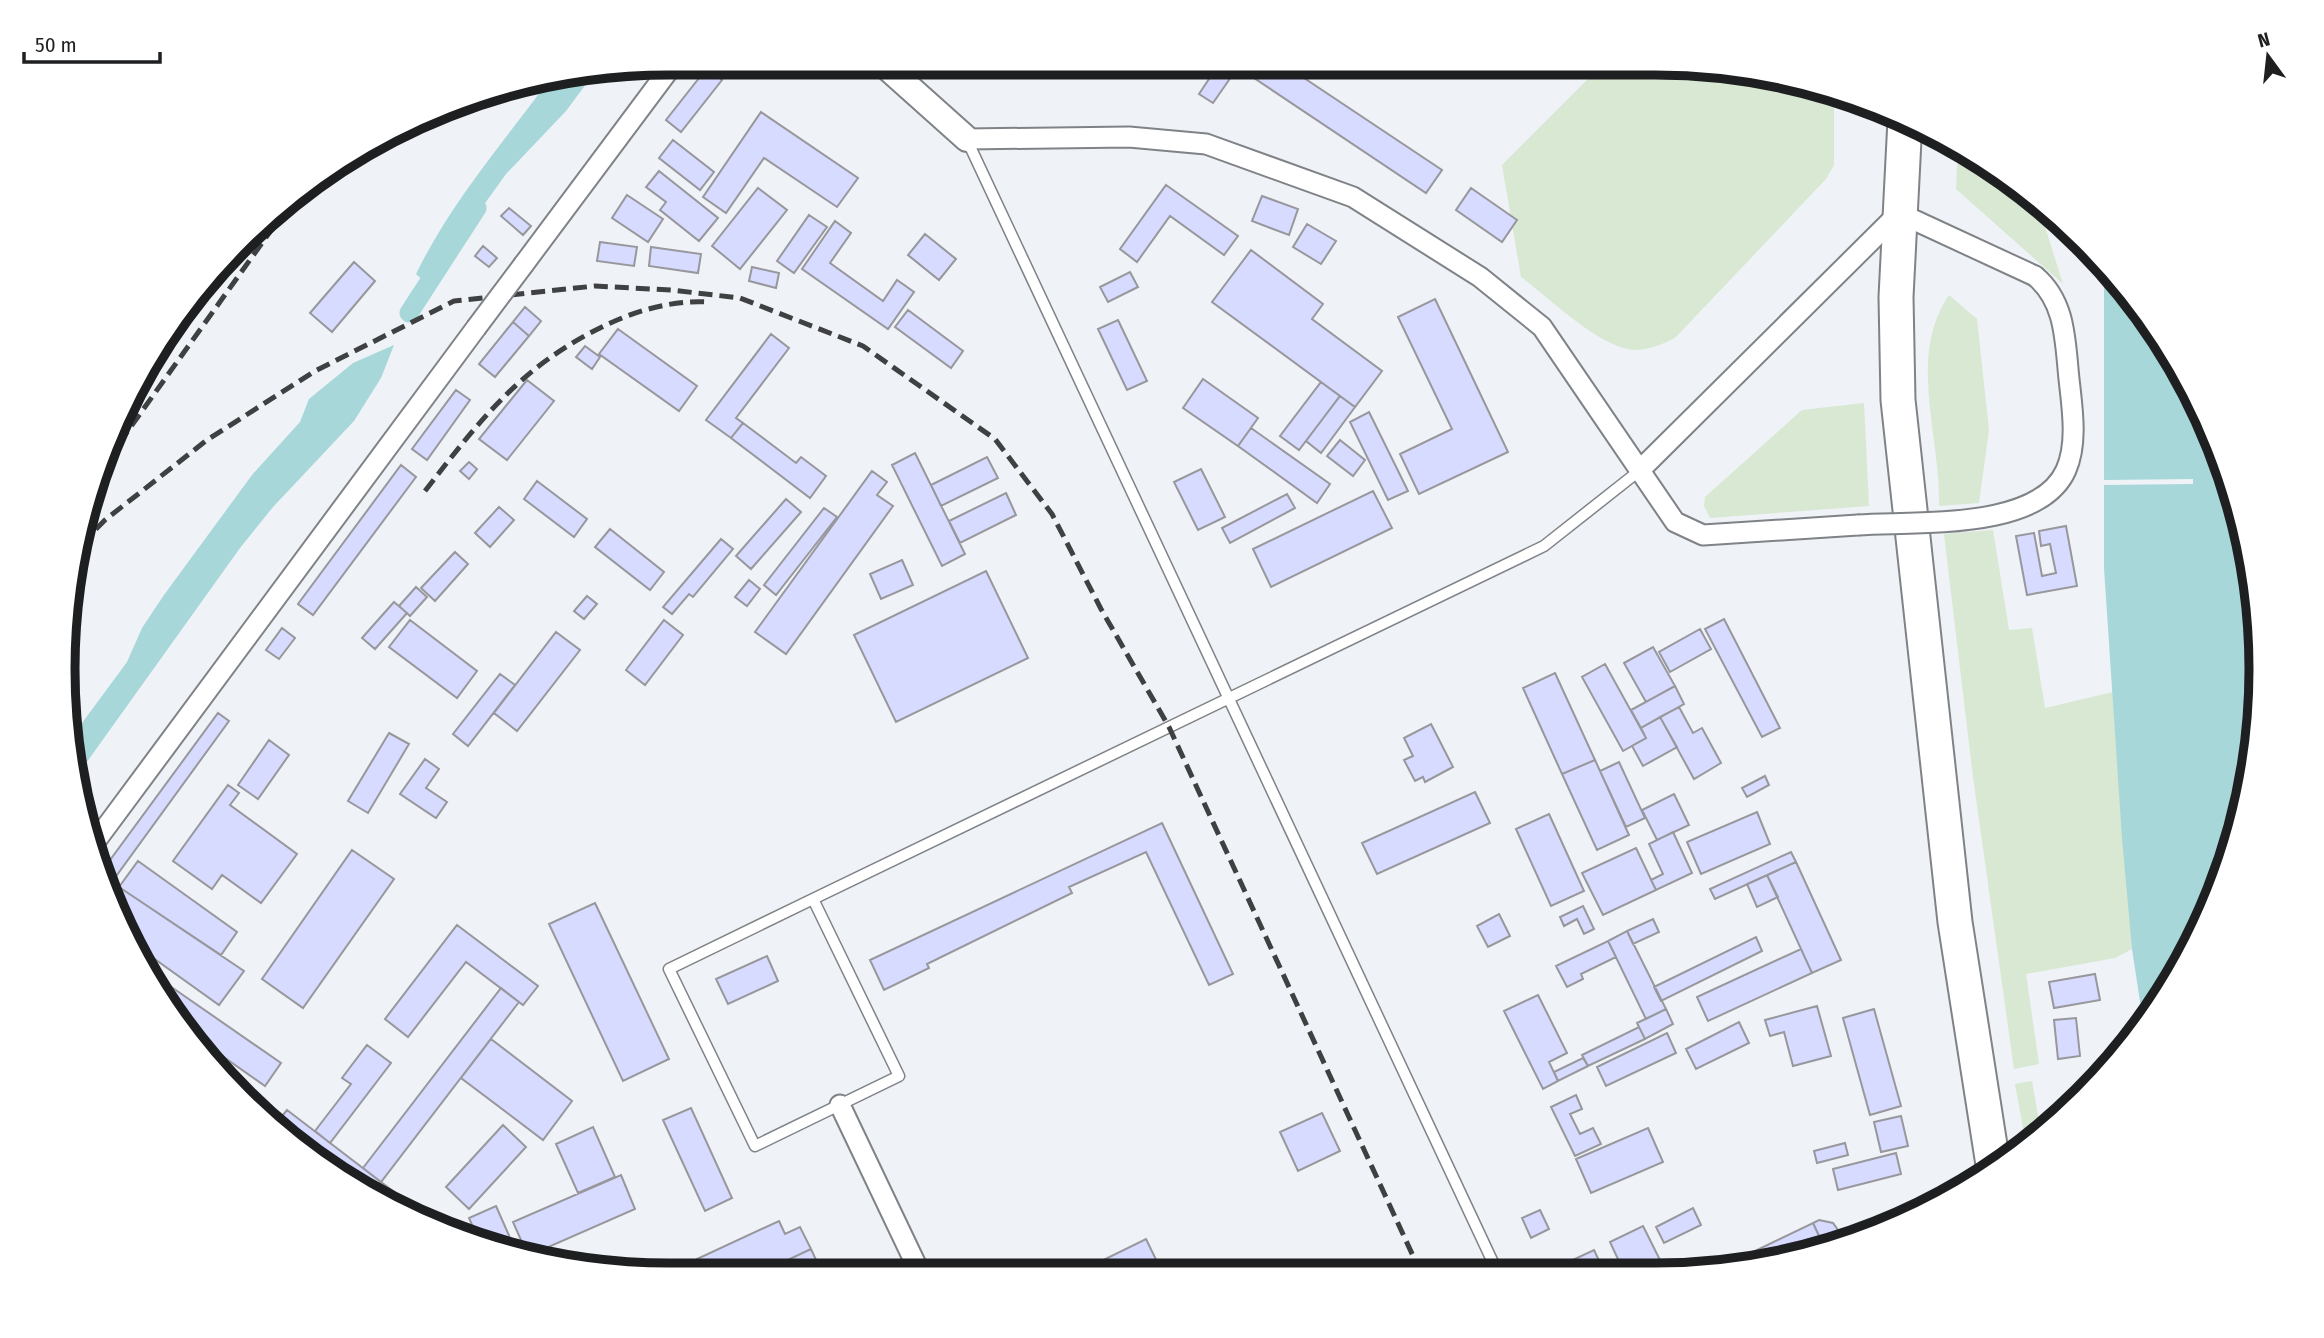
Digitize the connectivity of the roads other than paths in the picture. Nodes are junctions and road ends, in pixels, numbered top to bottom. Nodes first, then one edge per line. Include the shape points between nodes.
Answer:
1 (665, 75) edge
2 (895, 75) edge
3 (1904, 130) edge
4 (967, 139) junction
5 (1899, 213) junction
6 (1639, 471) junction
7 (1227, 699) junction
8 (100, 837) edge
9 (813, 899) junction
10 (840, 1105) junction
11 (1992, 1158) edge
12 (915, 1263) edge
13 (1493, 1263) edge

1 - 8 street, bridge
2 - 4 street
3 - 5 highway
4 - 6 street via 1129,136 1206,144 1353,197 1479,277 1542,327
4 - 7 lane
5 - 6 street
5 - 6 street, bridge via 2035,276 2047,286 2063,324 2073,421 2067,468 2056,487 2040,501 1992,517 1703,535 1675,522
5 - 11 highway via 1898,400 1908,506 1955,922
6 - 7 lane via 1544,546
7 - 9 lane
7 - 13 lane
9 - 10 lane via 899,1076
9 - 10 lane via 669,969 755,1146
10 - 12 street

